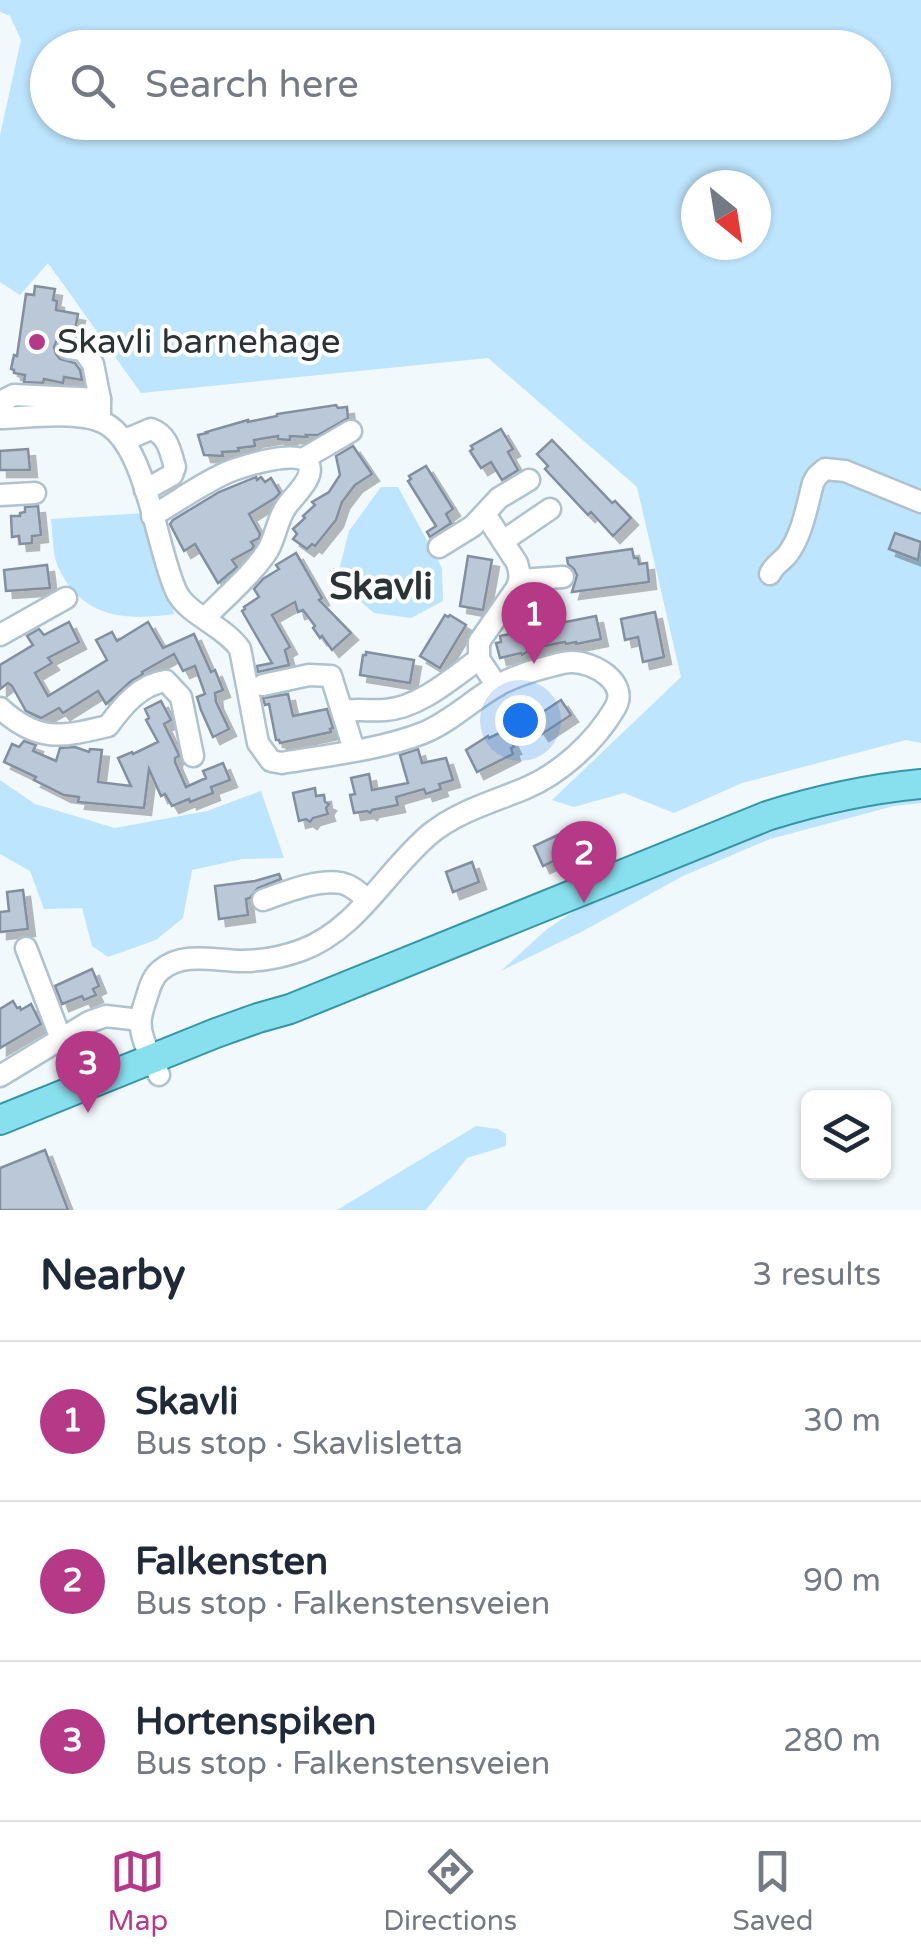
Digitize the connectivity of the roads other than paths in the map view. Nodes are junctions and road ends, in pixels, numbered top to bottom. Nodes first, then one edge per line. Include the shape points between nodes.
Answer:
1 (68, 348) dead end
2 (100, 399) junction
3 (0, 416) edge
4 (100, 421) junction
5 (351, 431) dead end
6 (125, 440) junction
7 (303, 459) junction
8 (529, 480) dead end
9 (145, 490) junction
10 (34, 493) dead end
11 (0, 495) edge
12 (921, 502) edge
13 (550, 509) dead end
14 (485, 514) junction
15 (152, 516) junction
16 (503, 541) junction
17 (440, 547) dead end
18 (770, 574) dead end
19 (563, 577) dead end
20 (520, 580) junction
21 (66, 598) dead end
22 (206, 618) junction
23 (0, 634) edge
24 (479, 660) junction
25 (263, 685) dead end
26 (497, 686) junction
27 (0, 708) edge
28 (344, 711) junction
29 (354, 750) junction
30 (194, 756) dead end
31 (921, 784) edge
32 (263, 900) dead end
33 (368, 900) junction
34 (26, 948) dead end
35 (140, 1020) junction
36 (62, 1039) junction
37 (156, 1067) junction
38 (0, 1076) edge
39 (0, 1120) edge
40 (0, 1137) edge

1 - 2 street via 83,350 93,364
2 - 3 street via 14,395
2 - 4 street
3 - 4 street
4 - 6 street
5 - 7 street
6 - 9 street
6 - 9 street via 150,430 166,441 175,468
7 - 15 street via 287,456 231,471
7 - 22 street via 308,478 284,510 269,548
8 - 14 street
9 - 15 street
10 - 11 street
12 - 18 street via 825,469 813,483 794,544
13 - 16 street
14 - 16 street
14 - 17 street
15 - 22 street via 176,590
16 - 20 street via 518,562
19 - 20 street
20 - 24 street via 479,642
21 - 23 street
22 - 29 street via 240,649 258,743 270,761
24 - 26 street
24 - 28 street via 414,702
25 - 28 street via 331,676
26 - 29 street via 423,733
26 - 33 street via 584,662 614,683 618,704 568,763 440,826
27 - 30 street via 26,727 66,736 108,726 125,702 166,682 181,696
28 - 29 street
31 - 37 main road via 876,788 768,816 290,1010 238,1040
32 - 33 street via 340,883
33 - 35 street via 305,949 266,959 167,965 150,987
34 - 36 street
35 - 36 street via 106,1016
35 - 37 street
36 - 38 street
37 - 39 main road
37 - 40 main road

